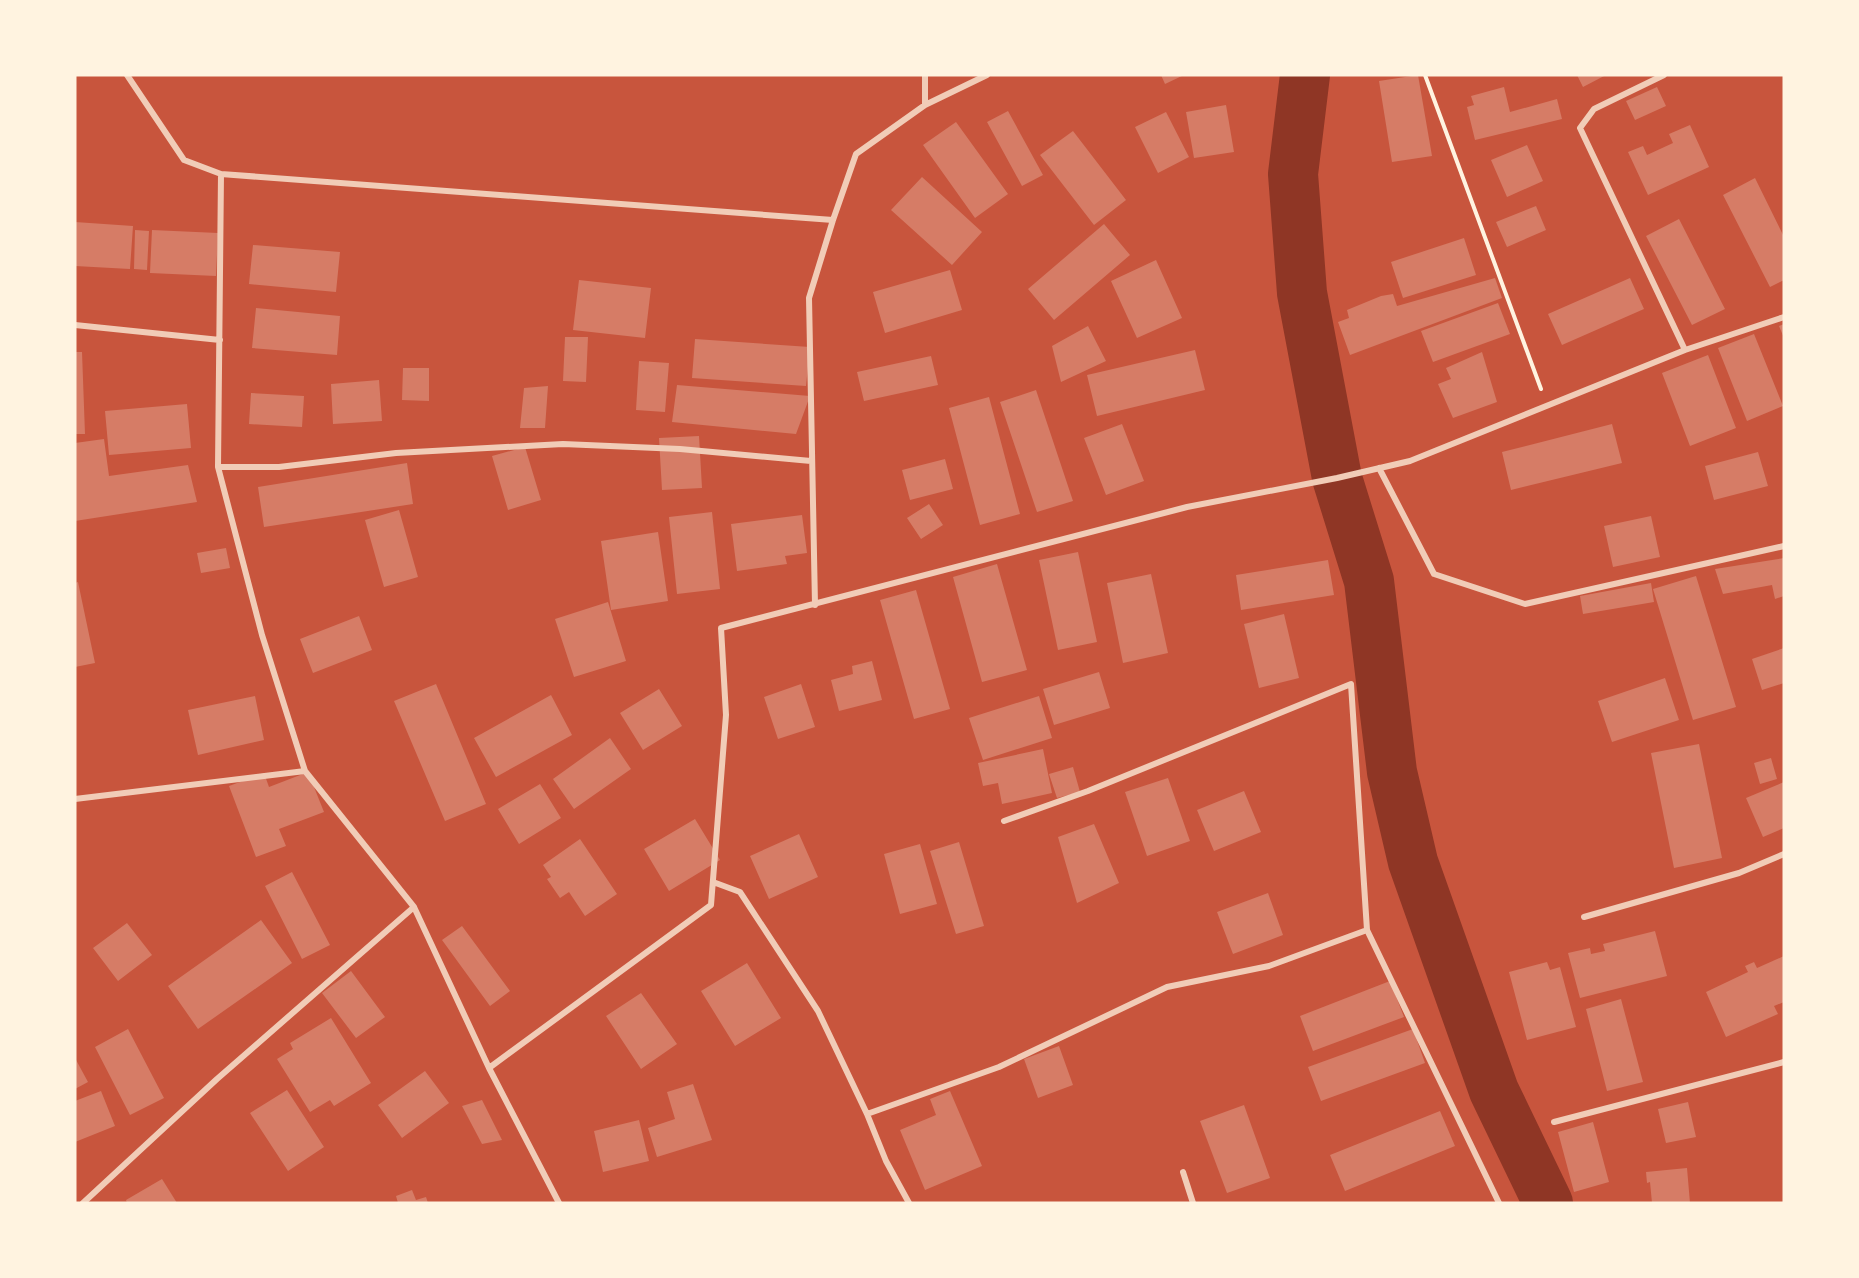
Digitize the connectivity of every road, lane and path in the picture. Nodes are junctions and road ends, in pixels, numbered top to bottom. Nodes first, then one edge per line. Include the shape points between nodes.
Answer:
1 (127, 75) edge
2 (925, 75) edge
3 (987, 75) edge
4 (1425, 75) edge
5 (1664, 75) edge
6 (925, 105) junction
7 (221, 174) junction
8 (833, 220) junction
9 (1784, 317) edge
10 (75, 326) edge
11 (220, 340) junction
12 (1685, 350) junction
13 (1547, 405) junction
14 (811, 461) junction
15 (218, 467) junction
16 (1379, 468) junction
17 (1784, 546) edge
18 (815, 605) junction
19 (305, 771) junction
20 (75, 799) edge
21 (1004, 821) dead end
22 (1784, 854) edge
23 (713, 882) junction
24 (414, 907) junction
25 (1584, 917) dead end
26 (1368, 930) junction
27 (1784, 1062) edge
28 (489, 1068) junction
29 (867, 1114) junction
30 (1554, 1122) dead end
31 (1184, 1172) dead end
32 (83, 1203) edge
33 (559, 1203) edge
34 (909, 1203) edge
35 (1193, 1203) edge
36 (1499, 1203) edge

1 - 7 street via 184,160
2 - 6 street
3 - 6 street
4 - 13 path
5 - 12 street via 1594,109 1580,128
6 - 8 street via 856,154
7 - 8 street
7 - 11 street
8 - 14 street via 809,298
9 - 12 street
10 - 11 street
11 - 15 street
12 - 13 street
13 - 16 street via 1410,461
14 - 15 street via 680,449 563,444 396,453 279,467
14 - 18 street
15 - 19 street via 261,635
16 - 17 street via 1434,574 1525,604
16 - 18 street via 1187,507
18 - 23 street via 721,628 726,715
19 - 20 street
19 - 24 street
21 - 26 street via 1351,684
22 - 25 street via 1738,873
23 - 28 street via 711,905
23 - 29 street via 740,892 818,1011
24 - 28 street
24 - 32 street via 216,1078
26 - 29 street via 1269,966 1167,987 999,1067
26 - 36 street
27 - 30 street
28 - 33 street
29 - 34 street
31 - 35 street

